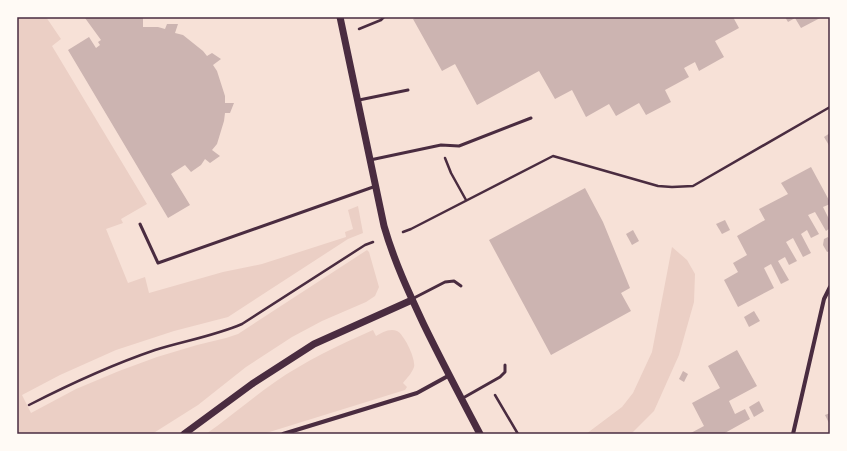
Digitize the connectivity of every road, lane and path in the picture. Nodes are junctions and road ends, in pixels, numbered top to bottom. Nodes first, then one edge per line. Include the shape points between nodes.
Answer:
1 (340, 17) edge
2 (384, 17) edge
3 (343, 36) junction
4 (408, 90) dead end
5 (357, 100) junction
6 (830, 107) edge
7 (531, 118) dead end
8 (441, 145) junction
9 (370, 160) junction
10 (376, 186) junction
11 (466, 200) junction
12 (140, 224) dead end
13 (387, 237) junction
14 (461, 286) dead end
15 (830, 287) edge
16 (412, 300) junction
17 (505, 365) dead end
18 (448, 376) junction
19 (488, 383) junction
20 (461, 399) junction
21 (29, 405) dead end
22 (184, 434) edge
23 (283, 434) edge
24 (480, 434) edge
25 (518, 434) edge
26 (793, 434) edge

1 - 3 street
2 - 3 path
3 - 5 street
4 - 5 lane
5 - 9 street
6 - 11 path via 693,186 658,186 553,156
7 - 8 lane via 459,146
8 - 9 lane
8 - 11 path via 451,173
9 - 10 street
10 - 12 lane via 158,263
10 - 13 street
11 - 13 path via 410,229
13 - 16 street
13 - 21 path via 364,245 242,324 225,332 154,350 102,370
14 - 16 lane via 454,281 445,282
15 - 26 street via 824,299
16 - 18 street
16 - 22 street via 314,344 252,384
17 - 19 lane via 505,372
18 - 20 street
18 - 23 street via 417,393
19 - 20 lane
19 - 25 path
20 - 24 street

